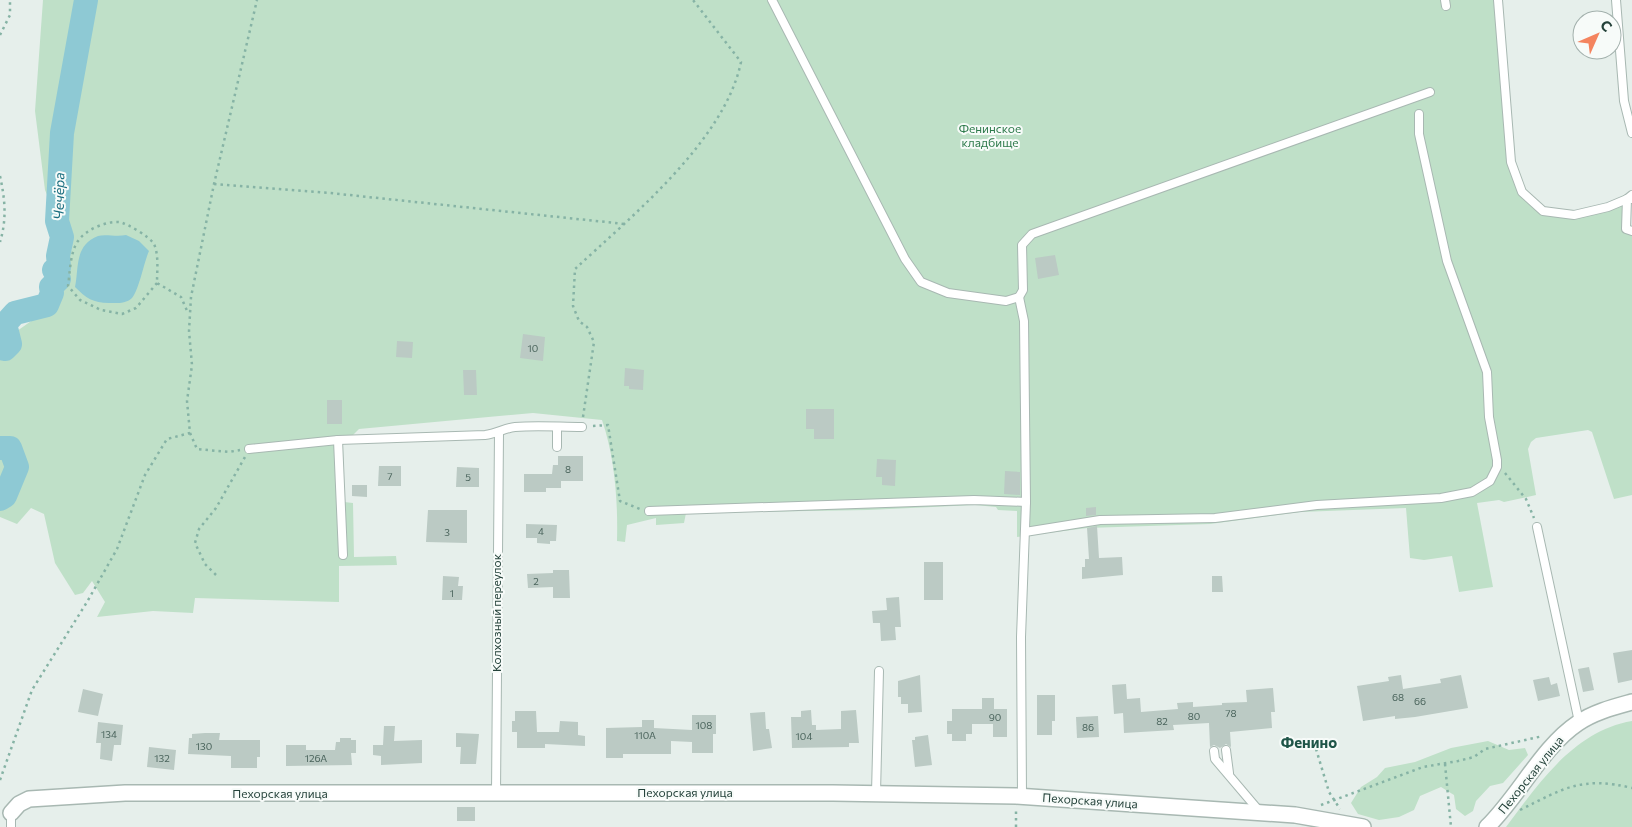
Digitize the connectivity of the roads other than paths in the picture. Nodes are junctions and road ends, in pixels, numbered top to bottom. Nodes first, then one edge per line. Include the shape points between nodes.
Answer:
1 (772, 0) edge
2 (1498, 0) edge
3 (1616, 0) edge
4 (1430, 92) dead end
5 (1419, 114) dead end
6 (1632, 133) edge
7 (1630, 198) edge
8 (1632, 231) edge
9 (1019, 298) junction
10 (557, 427) junction
11 (582, 427) road end
12 (499, 433) junction
13 (338, 440) junction
14 (557, 447) dead end
15 (249, 449) road end
16 (1026, 502) junction
17 (649, 511) road end
18 (1536, 527) road end
19 (1025, 532) junction
20 (343, 555) dead end
21 (879, 671) dead end
22 (1632, 702) edge
23 (1579, 722) junction
24 (1214, 750) dead end
25 (1226, 750) dead end
26 (1229, 773) junction
27 (496, 793) junction
28 (876, 793) junction
29 (1022, 796) junction
30 (1260, 812) junction
31 (11, 820) edge
32 (1357, 826) edge
33 (1487, 827) edge

1 - 9 lane via 905,259 921,282 948,292 1006,301
2 - 7 lane via 1511,162 1522,192 1543,211 1574,215
3 - 6 lane via 1624,101
4 - 9 lane via 1032,234 1022,245 1024,290
5 - 19 lane via 1419,134 1448,261 1488,372 1488,417 1497,460 1490,481 1472,492 1455,497 1317,505 1215,518 1100,520
7 - 8 lane via 1626,229
9 - 16 lane via 1024,320
10 - 11 lane
10 - 12 lane via 512,428
10 - 14 lane
12 - 13 lane
12 - 27 lane, Колхозный переулок
13 - 15 lane
13 - 20 lane
16 - 17 lane via 974,500
16 - 19 lane
18 - 23 lane
19 - 29 lane via 1021,637
21 - 28 lane
22 - 23 street, Пехорская улица
23 - 33 street, Пехорская улица via 1562,736
24 - 26 lane via 1215,759
25 - 26 lane
26 - 30 lane
27 - 28 street, Пехорская улица
27 - 31 street, Пехорская улица via 92,794 29,799 19,804
28 - 29 street, Пехорская улица
29 - 30 street, Пехорская улица
30 - 32 street, Пехорская улица via 1310,816

